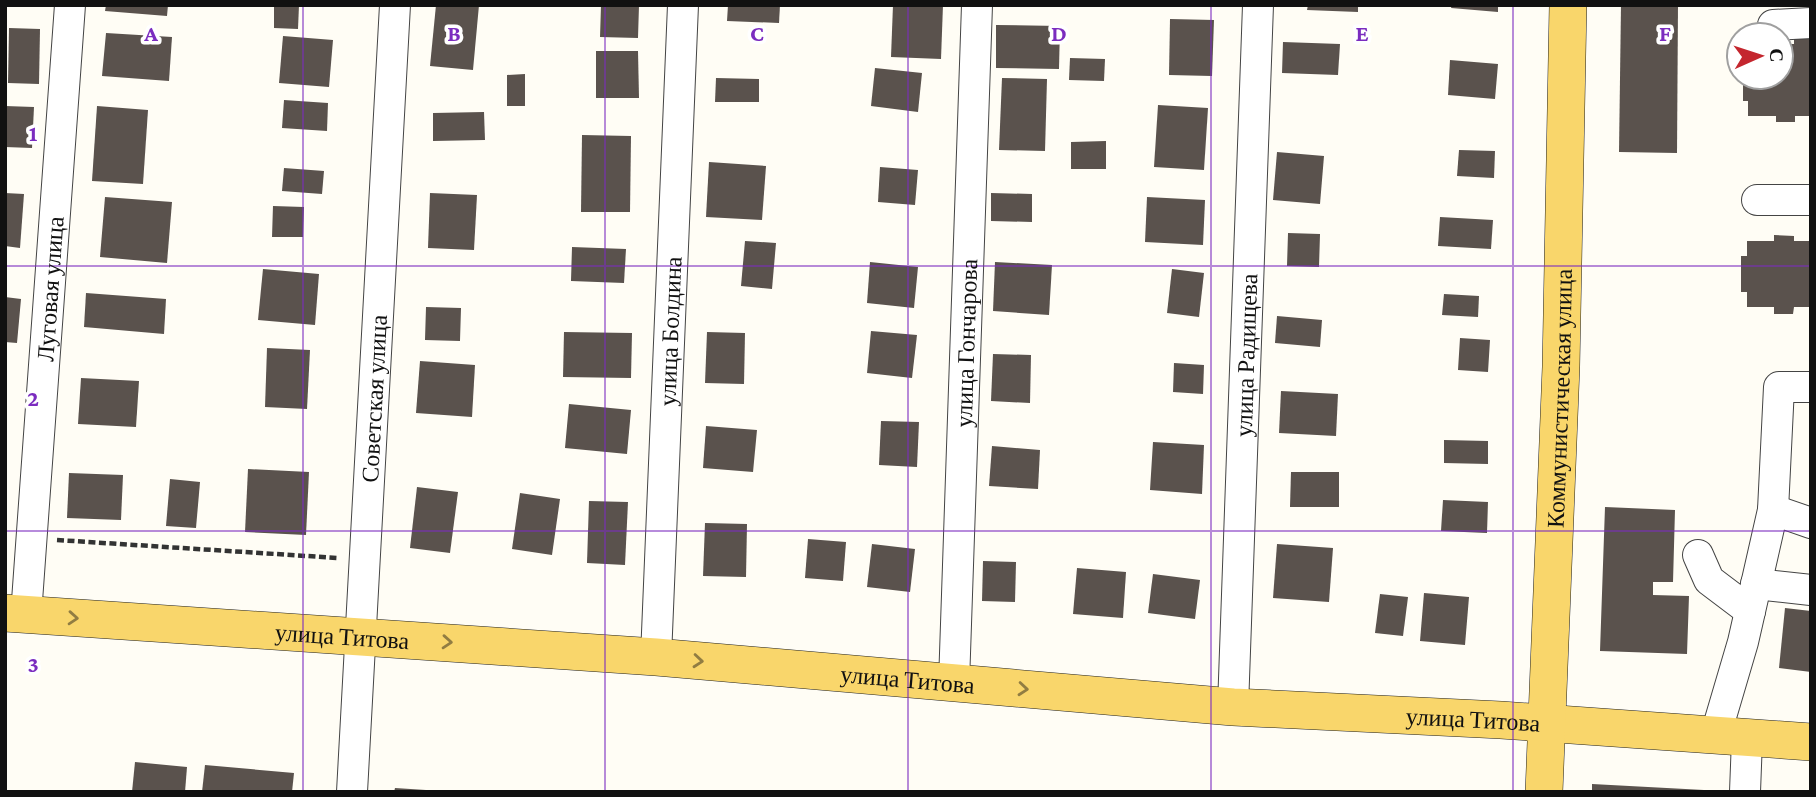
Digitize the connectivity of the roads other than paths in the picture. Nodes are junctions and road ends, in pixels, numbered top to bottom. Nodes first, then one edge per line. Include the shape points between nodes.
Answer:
1 (70, 5) edge
2 (396, 5) edge
3 (683, 5) edge
4 (977, 5) edge
5 (1258, 5) edge
6 (1567, 5) edge
7 (1757, 200) dead end
8 (1811, 200) edge
9 (1811, 387) edge
10 (1773, 510) junction
11 (1811, 523) edge
12 (1698, 555) dead end
13 (1811, 590) edge
14 (1753, 597) junction
15 (16, 614) edge
16 (359, 636) junction
17 (656, 657) junction
18 (954, 683) junction
19 (1234, 707) junction
20 (1548, 724) junction
21 (1731, 738) junction
22 (1811, 742) edge
23 (352, 792) edge
24 (1544, 792) edge
25 (1745, 792) edge

1 - 15 street, Луговая улица via 32,538
2 - 16 street, Советская улица
3 - 17 street, улица Болдина
4 - 18 street, улица Гончарова
5 - 19 street, улица Радищева
6 - 20 main road, Коммунистическая улица via 1561,366
7 - 8 street
9 - 10 street via 1779,387
10 - 11 street
10 - 14 street
12 - 14 street via 1709,580
13 - 14 street
14 - 21 street
15 -> 16 main road, улица Титова
16 -> 17 main road, улица Титова
16 - 23 street, Советская улица
17 -> 18 main road, улица Титова
18 -> 19 main road, улица Титова
19 - 20 main road, улица Титова
20 - 21 main road, улица Титова
20 - 24 main road, Коммунистическая улица
21 - 22 main road, улица Титова
21 - 25 street

